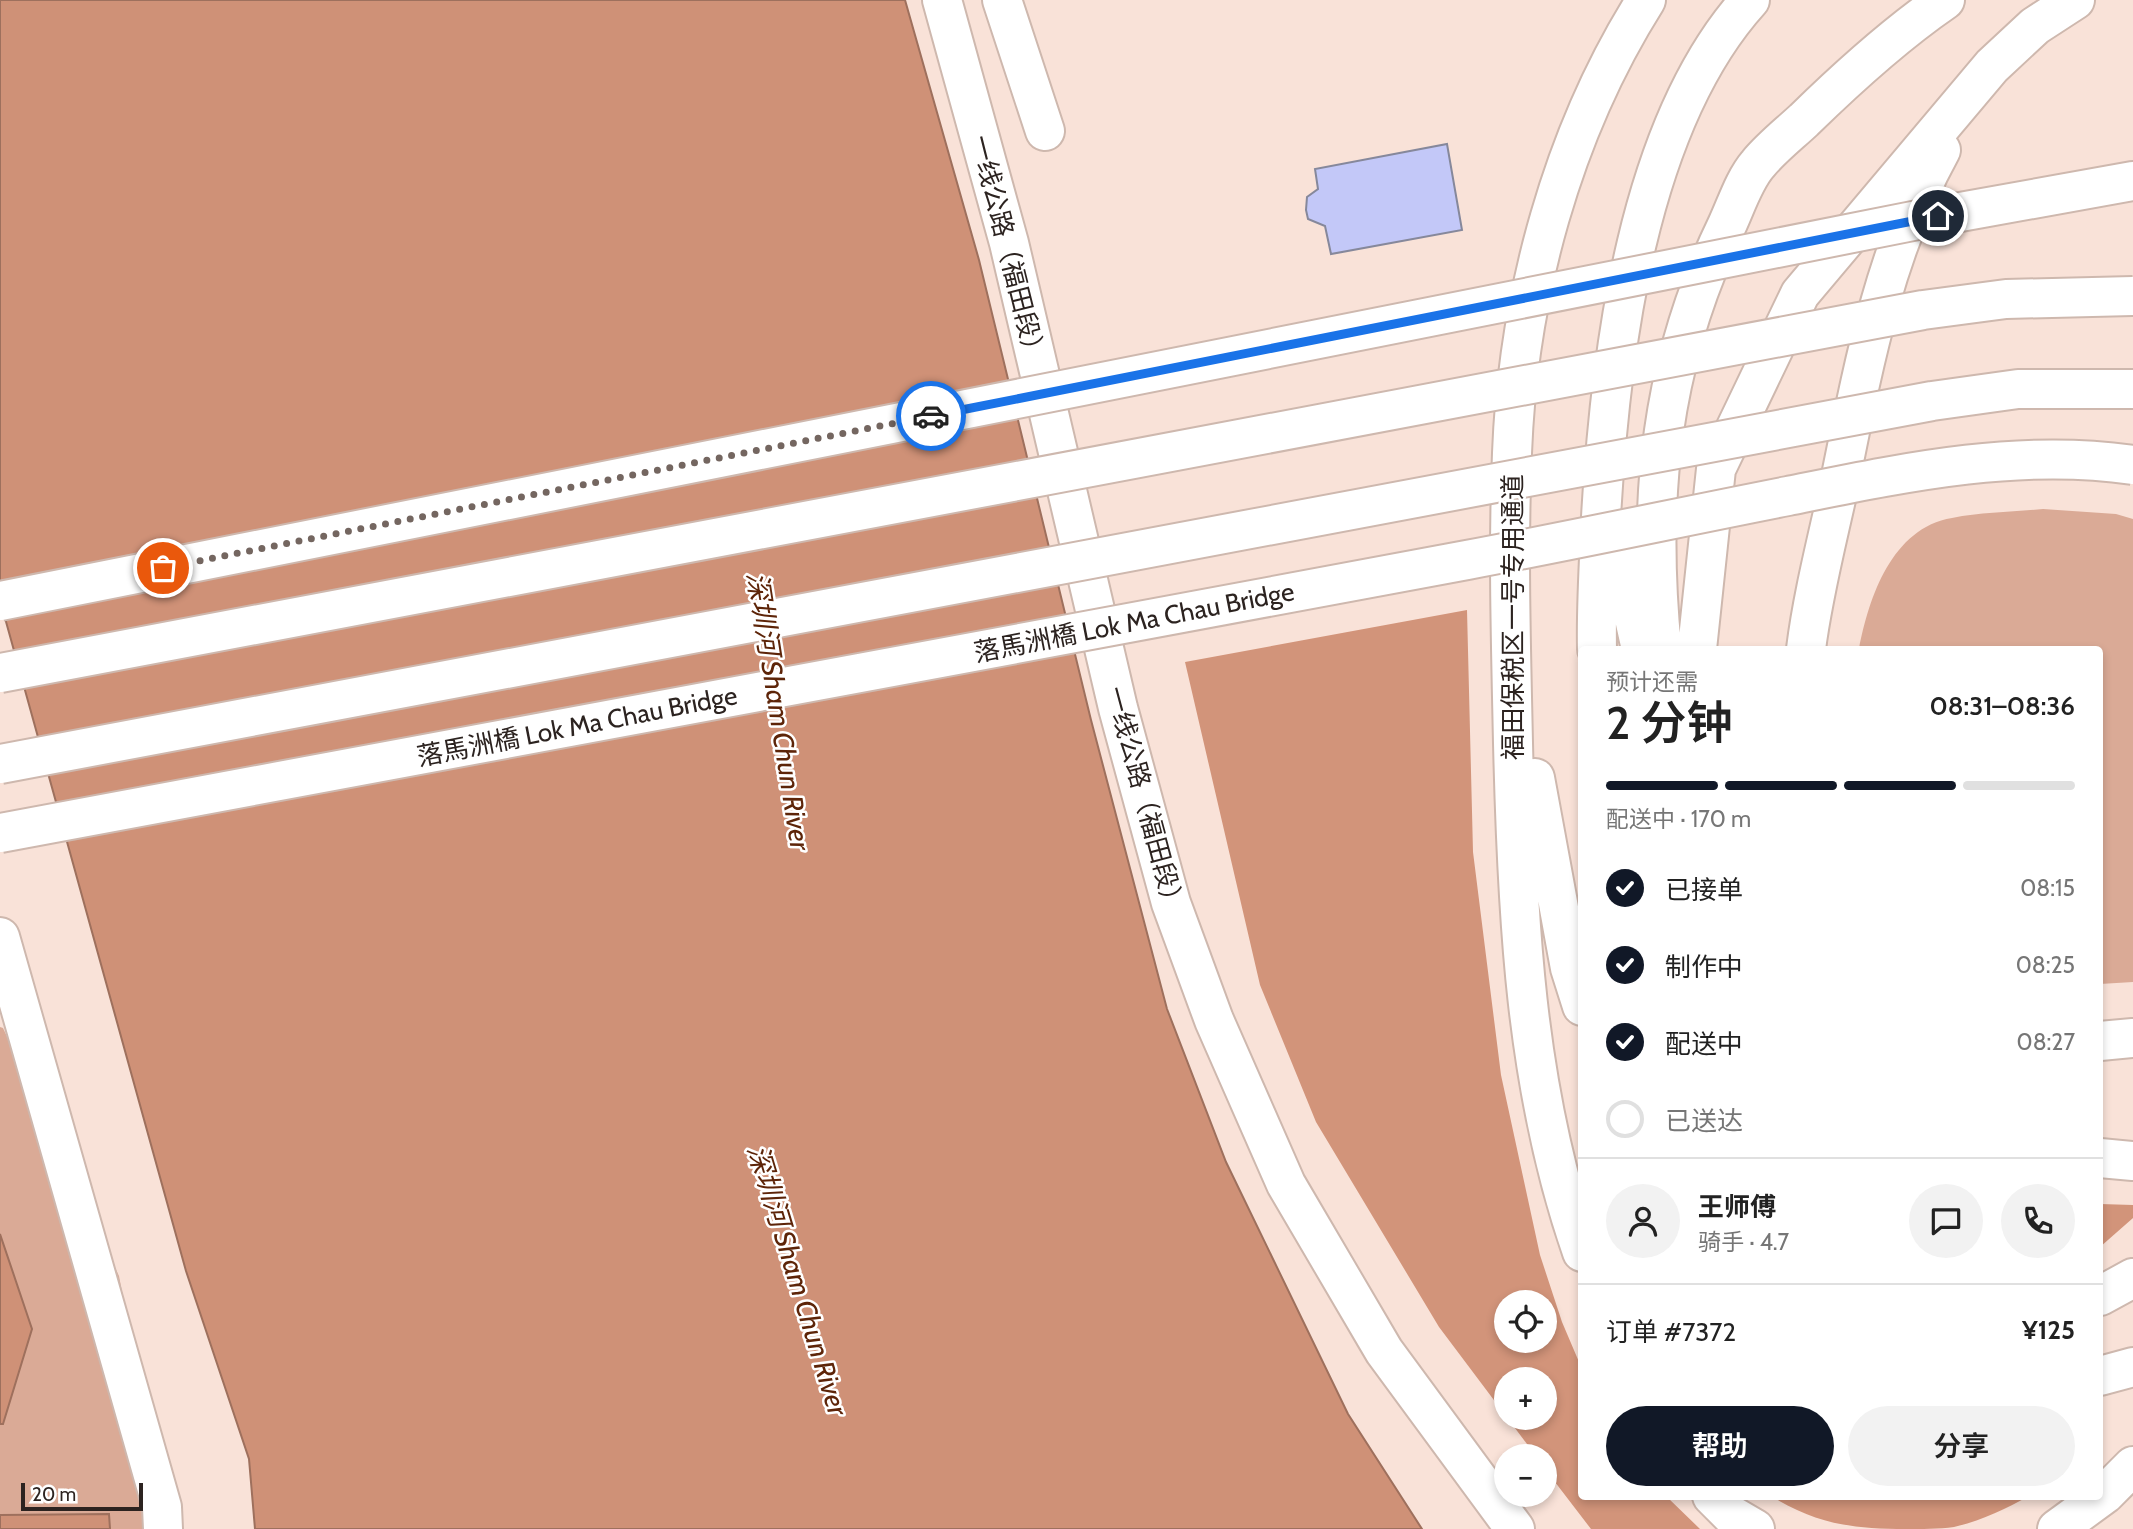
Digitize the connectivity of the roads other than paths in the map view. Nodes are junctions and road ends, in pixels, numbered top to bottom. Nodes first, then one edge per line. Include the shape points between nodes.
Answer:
1 (942, 0) edge
2 (1002, 0) edge
3 (1646, 0) edge
4 (1750, 0) edge
5 (1945, 0) edge
6 (2075, 0) edge
7 (1992, 66) junction
8 (1045, 131) dead end
9 (2133, 181) edge
10 (2133, 208) edge
11 (1938, 216) junction
12 (2133, 296) edge
13 (2133, 389) edge
14 (1605, 456) junction
15 (2133, 465) edge
16 (0, 601) edge
17 (1510, 614) junction
18 (1807, 643) edge
19 (1597, 646) edge
20 (1641, 646) edge
21 (1662, 646) edge
22 (1697, 646) edge
23 (0, 673) edge
24 (0, 764) edge
25 (0, 833) edge
26 (0, 937) edge
27 (1578, 993) edge
28 (2133, 1038) edge
29 (2103, 1041) edge
30 (2103, 1158) edge
31 (2133, 1161) edge
32 (1578, 1239) edge
33 (2133, 1278) edge
34 (2103, 1294) edge
35 (2133, 1367) edge
36 (2103, 1375) edge
37 (2133, 1466) edge
38 (2103, 1495) edge
39 (1716, 1500) edge
40 (2097, 1500) edge
41 (163, 1529) edge
42 (1515, 1529) edge
43 (1755, 1529) edge
44 (2057, 1529) edge

1 - 42 main road, 一线公路（福田段） via 1010,243 1118,708 1180,929 1214,1020 1286,1184 1384,1351
2 - 8 main road
3 - 17 main road, 福田保税区一号专用通道 via 1595,89 1567,162 1525,331 1512,450
4 - 14 main road via 1679,113 1655,176 1623,316
5 - 21 main road via 1849,76 1757,165 1716,248 1684,332 1664,415 1655,500
6 - 7 main road via 2035,26
7 - 18 main road via 1923,183 1893,257 1865,355
7 - 22 main road via 1800,294 1716,469
9 - 11 main road
10 - 11 main road
11 - 16 main road, bridge
12 - 23 main road, bridge via 2006,299 1923,310
13 - 24 main road, bridge via 2018,389 1956,398
14 - 19 main road
14 - 20 main road via 1618,556
15 - 25 main road, 落馬洲橋 Lok Ma Chau Bridge, bridge via 2029,459 1892,475 1483,557
17 - 27 main road via 1544,840
17 - 32 main road, 福田保税区一号专用通道 via 1519,910 1531,1034 1548,1138
26 - 41 main road via 162,1507
28 - 29 main road
30 - 31 main road
33 - 34 main road
35 - 36 main road
37 - 38 main road
39 - 43 main road
40 - 44 main road

